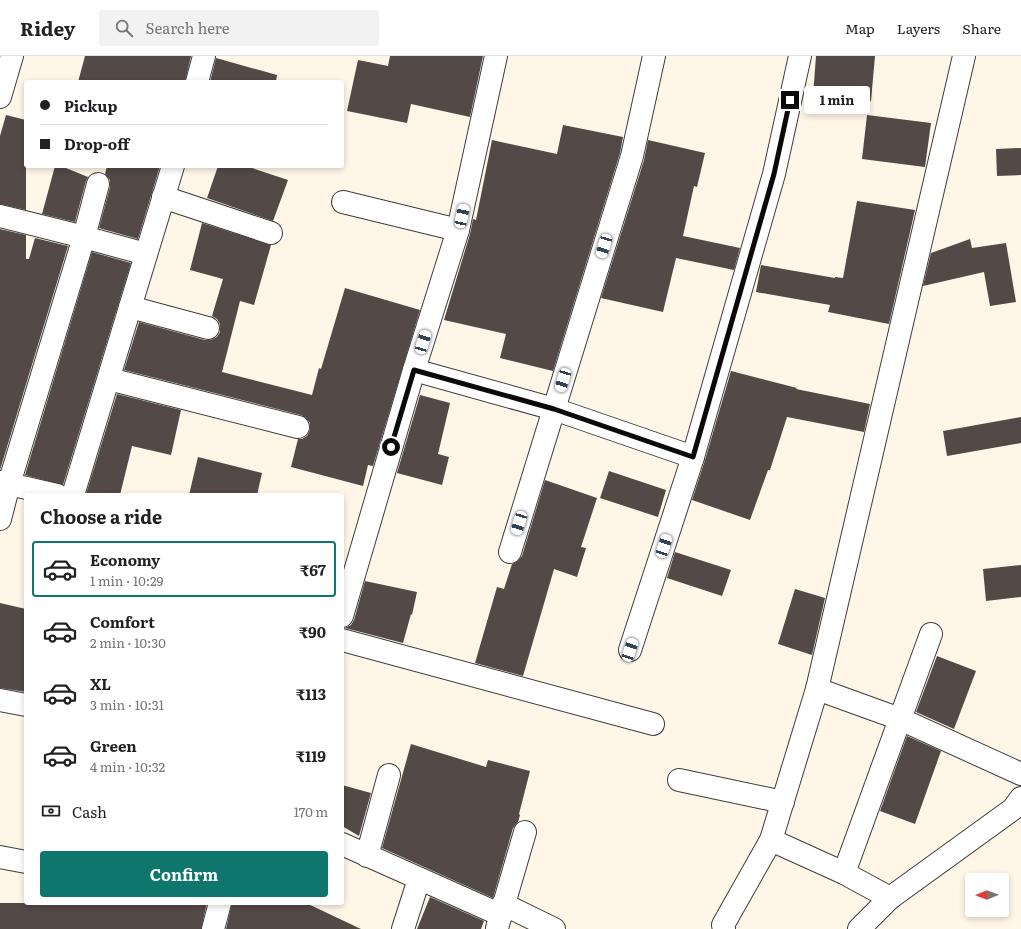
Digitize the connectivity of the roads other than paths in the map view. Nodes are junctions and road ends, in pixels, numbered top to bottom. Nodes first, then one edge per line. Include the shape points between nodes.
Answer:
1 (12, 56) edge
2 (204, 56) edge
3 (496, 56) edge
4 (654, 56) edge
5 (800, 56) edge
6 (964, 56) edge
7 (198, 80) edge
8 (0, 97) edge
9 (171, 168) edge
10 (98, 184) dead end
11 (163, 197) junction
12 (343, 202) dead end
13 (0, 216) edge
14 (458, 230) junction
15 (271, 233) dead end
16 (84, 237) junction
17 (146, 254) junction
18 (130, 307) junction
19 (208, 328) dead end
20 (414, 370) junction
21 (109, 379) junction
22 (554, 409) junction
23 (298, 426) dead end
24 (693, 457) junction
25 (4, 483) edge
26 (48, 493) edge
27 (74, 493) edge
28 (0, 519) edge
29 (510, 552) dead end
30 (344, 609) edge
31 (931, 634) dead end
32 (344, 641) edge
33 (630, 650) dead end
34 (817, 689) junction
35 (0, 700) edge
36 (24, 705) edge
37 (900, 719) junction
38 (653, 724) dead end
39 (1021, 774) edge
40 (389, 775) dead end
41 (679, 780) dead end
42 (783, 802) junction
43 (1018, 805) edge
44 (525, 832) dead end
45 (771, 840) junction
46 (344, 845) edge
47 (0, 856) edge
48 (368, 856) junction
49 (24, 862) edge
50 (844, 873) junction
51 (419, 879) junction
52 (890, 898) junction
53 (219, 905) edge
54 (500, 916) edge
55 (212, 929) edge
56 (402, 929) edge
57 (554, 929) edge
58 (724, 929) edge
59 (859, 929) edge

1 - 8 street
2 - 7 street
3 - 14 street
4 - 22 street via 632,156
5 - 24 street via 774,174
6 - 34 street
9 - 11 street
10 - 16 street
11 - 15 street
11 - 17 street
12 - 14 street
13 - 16 street
14 - 20 street
16 - 17 street
16 - 25 street
17 - 18 street
18 - 19 street
18 - 21 street
20 - 22 street
20 - 30 street
21 - 23 street
21 - 27 street
22 - 24 street
22 - 29 street
24 - 33 street
25 - 26 street
25 - 28 street
31 - 37 street
32 - 38 street
34 - 37 street
34 - 42 street
35 - 36 street
37 - 39 street
37 - 50 street
40 - 48 street
41 - 42 street
42 - 45 street
43 - 52 street
44 - 54 street
45 - 50 street
45 - 58 street via 723,924
46 - 48 street
47 - 49 street
48 - 51 street
50 - 52 street
51 - 54 street
51 - 56 street
52 - 59 street
53 - 55 street
54 - 57 street

